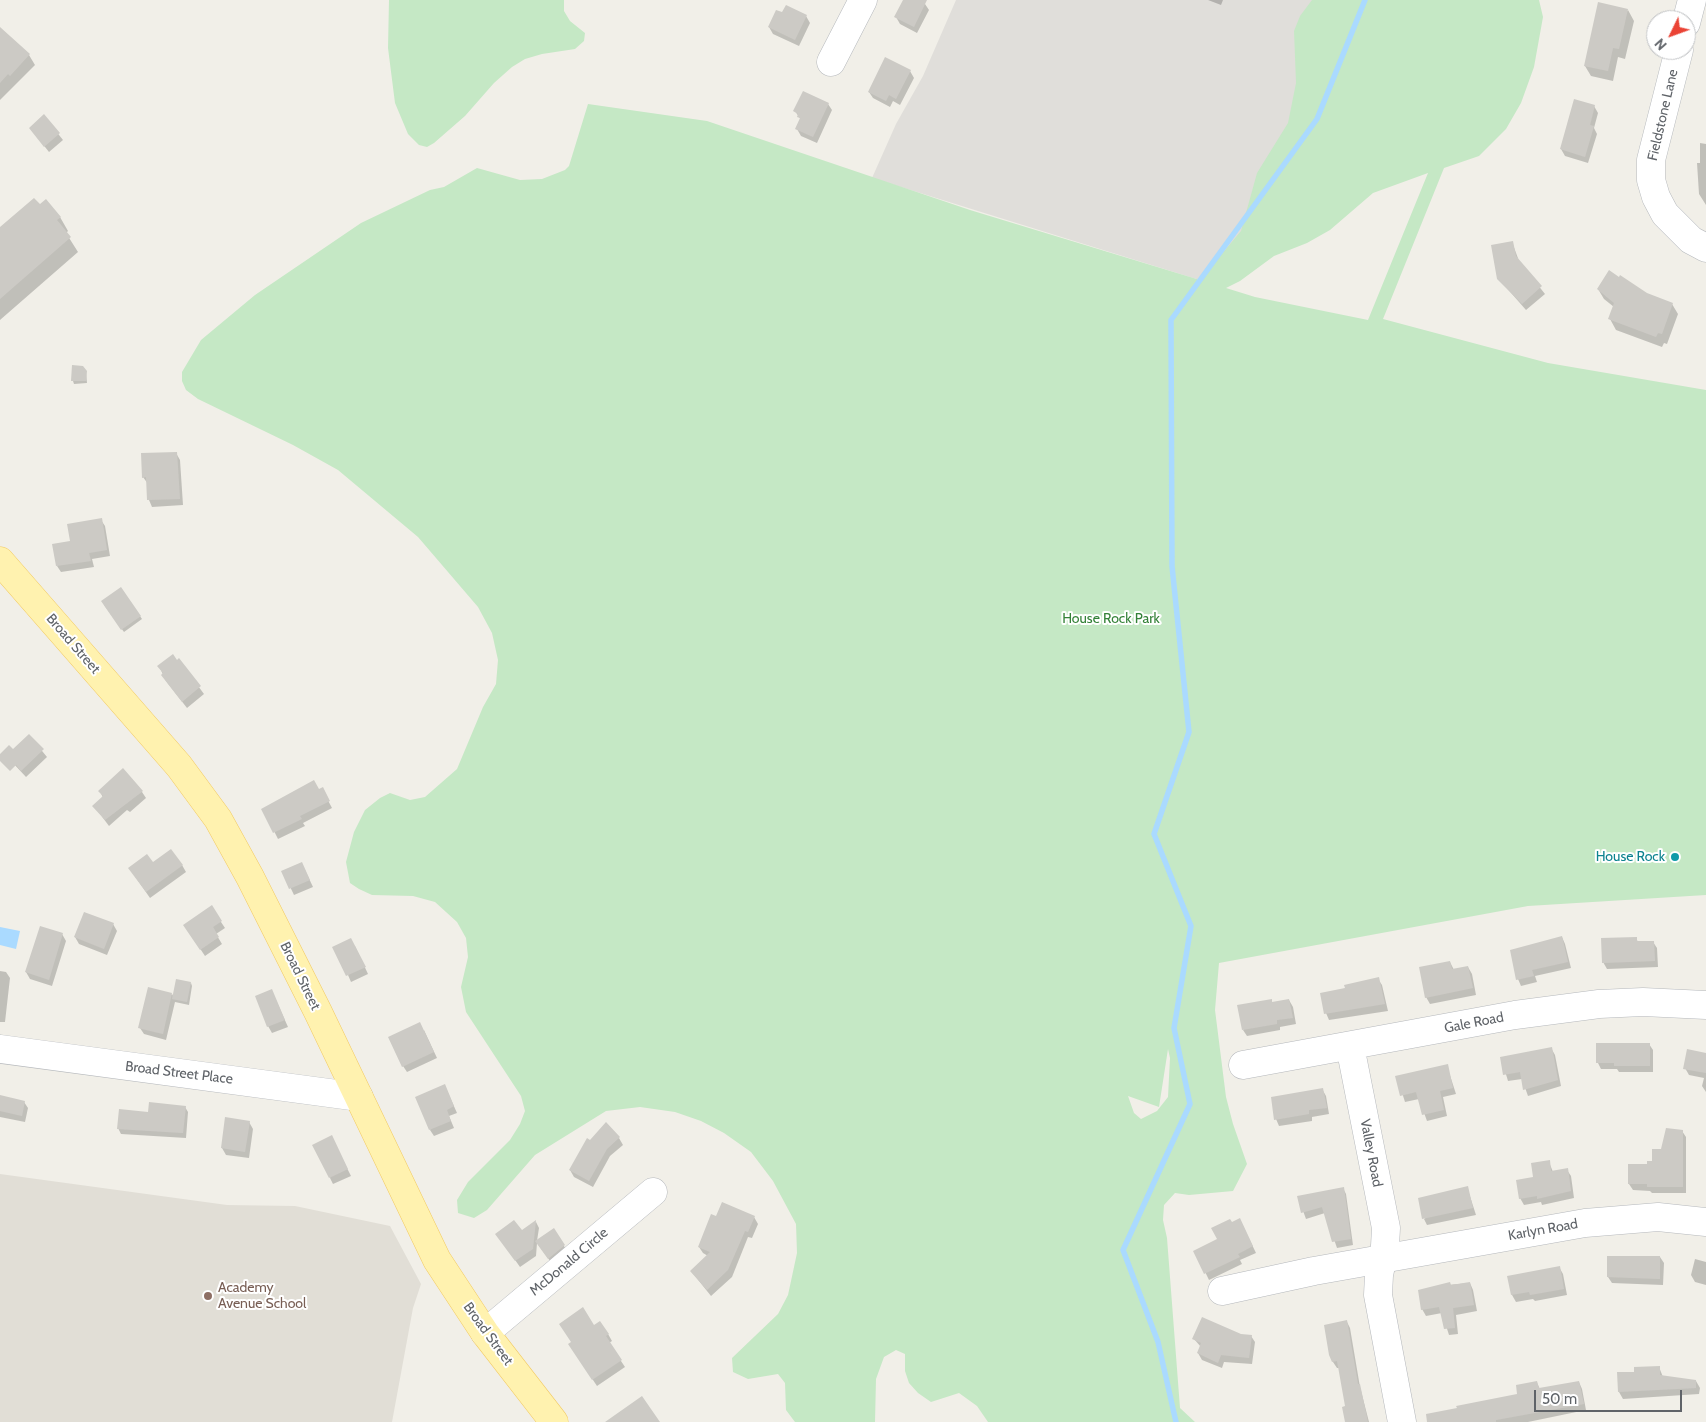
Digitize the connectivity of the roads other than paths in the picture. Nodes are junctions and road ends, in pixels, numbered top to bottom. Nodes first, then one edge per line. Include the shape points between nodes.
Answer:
1 (863, 0) edge
2 (1676, 60) edge
3 (831, 62) dead end
4 (1706, 248) edge
5 (0, 561) edge
6 (1706, 1005) edge
7 (1350, 1046) junction
8 (0, 1049) edge
9 (1243, 1065) dead end
10 (359, 1097) junction
11 (653, 1192) dead end
12 (1706, 1222) edge
13 (1381, 1259) junction
14 (1222, 1291) dead end
15 (485, 1333) junction
16 (554, 1422) edge
17 (1402, 1422) edge

1 - 3 street
2 - 4 street, Fieldstone Lane via 1651,160 1651,180 1664,214 1691,240
5 - 10 main road, Broad Street via 178,766 218,819
6 - 7 street, Gale Road via 1599,1004
7 - 9 street, Gale Road
7 - 13 street, Valley Road via 1386,1228
8 - 10 street, Broad Street Place
10 - 15 main road, Broad Street via 437,1260
11 - 15 street, McDonald Circle
12 - 13 street, Karlyn Road via 1658,1217 1594,1222
13 - 14 street
13 - 17 street, Valley Road via 1378,1295
15 - 16 main road, Broad Street

